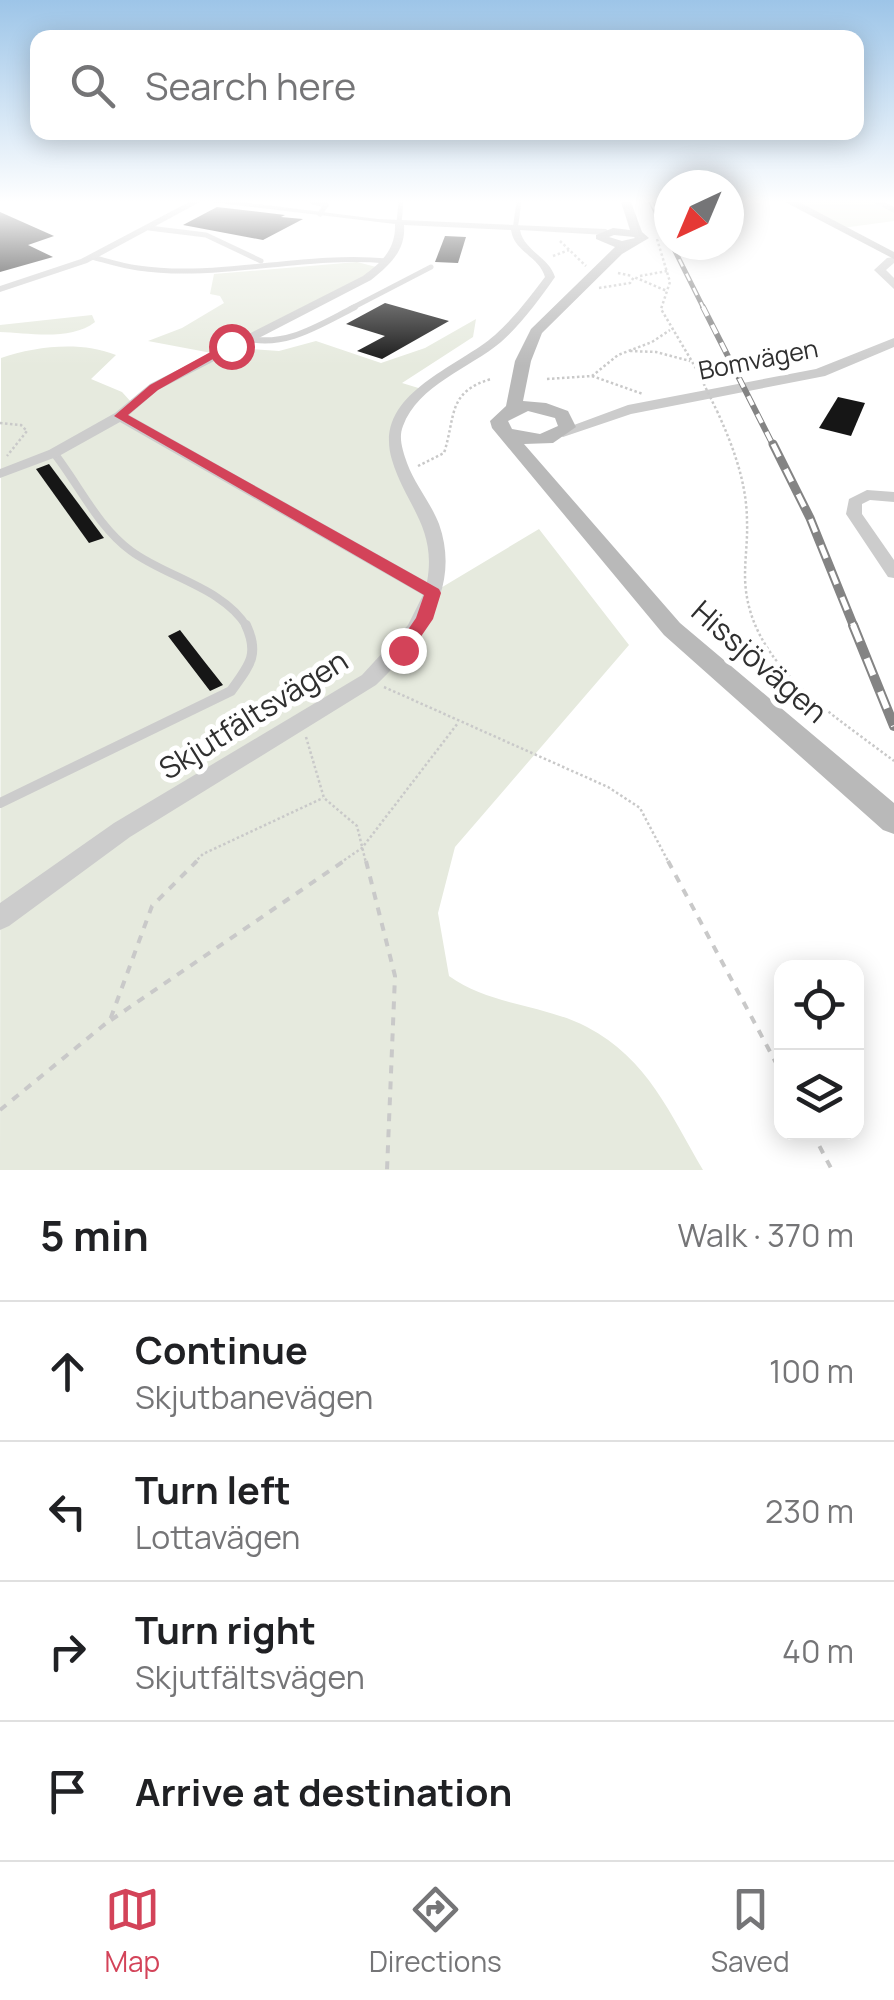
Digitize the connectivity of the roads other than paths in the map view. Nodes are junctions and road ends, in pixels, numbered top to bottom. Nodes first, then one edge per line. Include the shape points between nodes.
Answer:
1 (893, 256) edge
2 (92, 257) joint
3 (252, 257) edge
4 (390, 257) edge
5 (535, 257) edge
6 (610, 257) edge
7 (616, 257) edge
8 (264, 262) junction
9 (386, 262) junction
10 (431, 267) dead end
11 (612, 269) junction
12 (894, 288) edge
13 (0, 289) edge
14 (245, 338) junction
15 (894, 342) edge
16 (518, 371) junction
17 (514, 408) junction
18 (553, 410) junction
19 (628, 410) junction
20 (120, 416) junction
21 (564, 432) junction
22 (509, 434) junction
23 (543, 440) junction
24 (54, 453) junction
25 (0, 474) edge
26 (894, 497) edge
27 (593, 540) junction
28 (894, 573) edge
29 (433, 593) junction
30 (0, 803) edge
31 (894, 821) edge
32 (0, 918) edge

1 - 12 street via 880,274
2 - 8 lane via 152,269
2 - 13 street
3 - 8 lane
4 - 9 street
5 - 29 street, Skjutfältsvägen via 550,277 507,329 409,404 396,424 393,441 402,469 434,535
6 - 11 main road
7 - 11 main road
8 - 9 lane
9 - 14 street via 352,287
10 - 14 lane via 298,336
11 - 16 main road via 534,332
14 - 20 street via 154,387
15 - 19 street, Bomvägen via 820,373
16 - 17 main road
16 - 18 main road
17 - 18 main road
17 - 22 main road via 499,421
18 - 19 street, Bomvägen
18 - 21 main road via 566,420
19 - 21 street, Bomvägen
20 - 24 street
20 - 29 street
21 - 23 main road
22 - 23 main road
22 - 27 main road, Hissjövägen
23 - 27 main road, Hissjövägen via 543,458
24 - 25 street
24 - 30 lane via 131,552 235,609 255,652 249,673 231,691
26 - 28 street via 866,494 853,507
27 - 31 main road, Hissjövägen via 672,630
29 - 32 street, Skjutfältsvägen via 403,650 369,680 122,830

